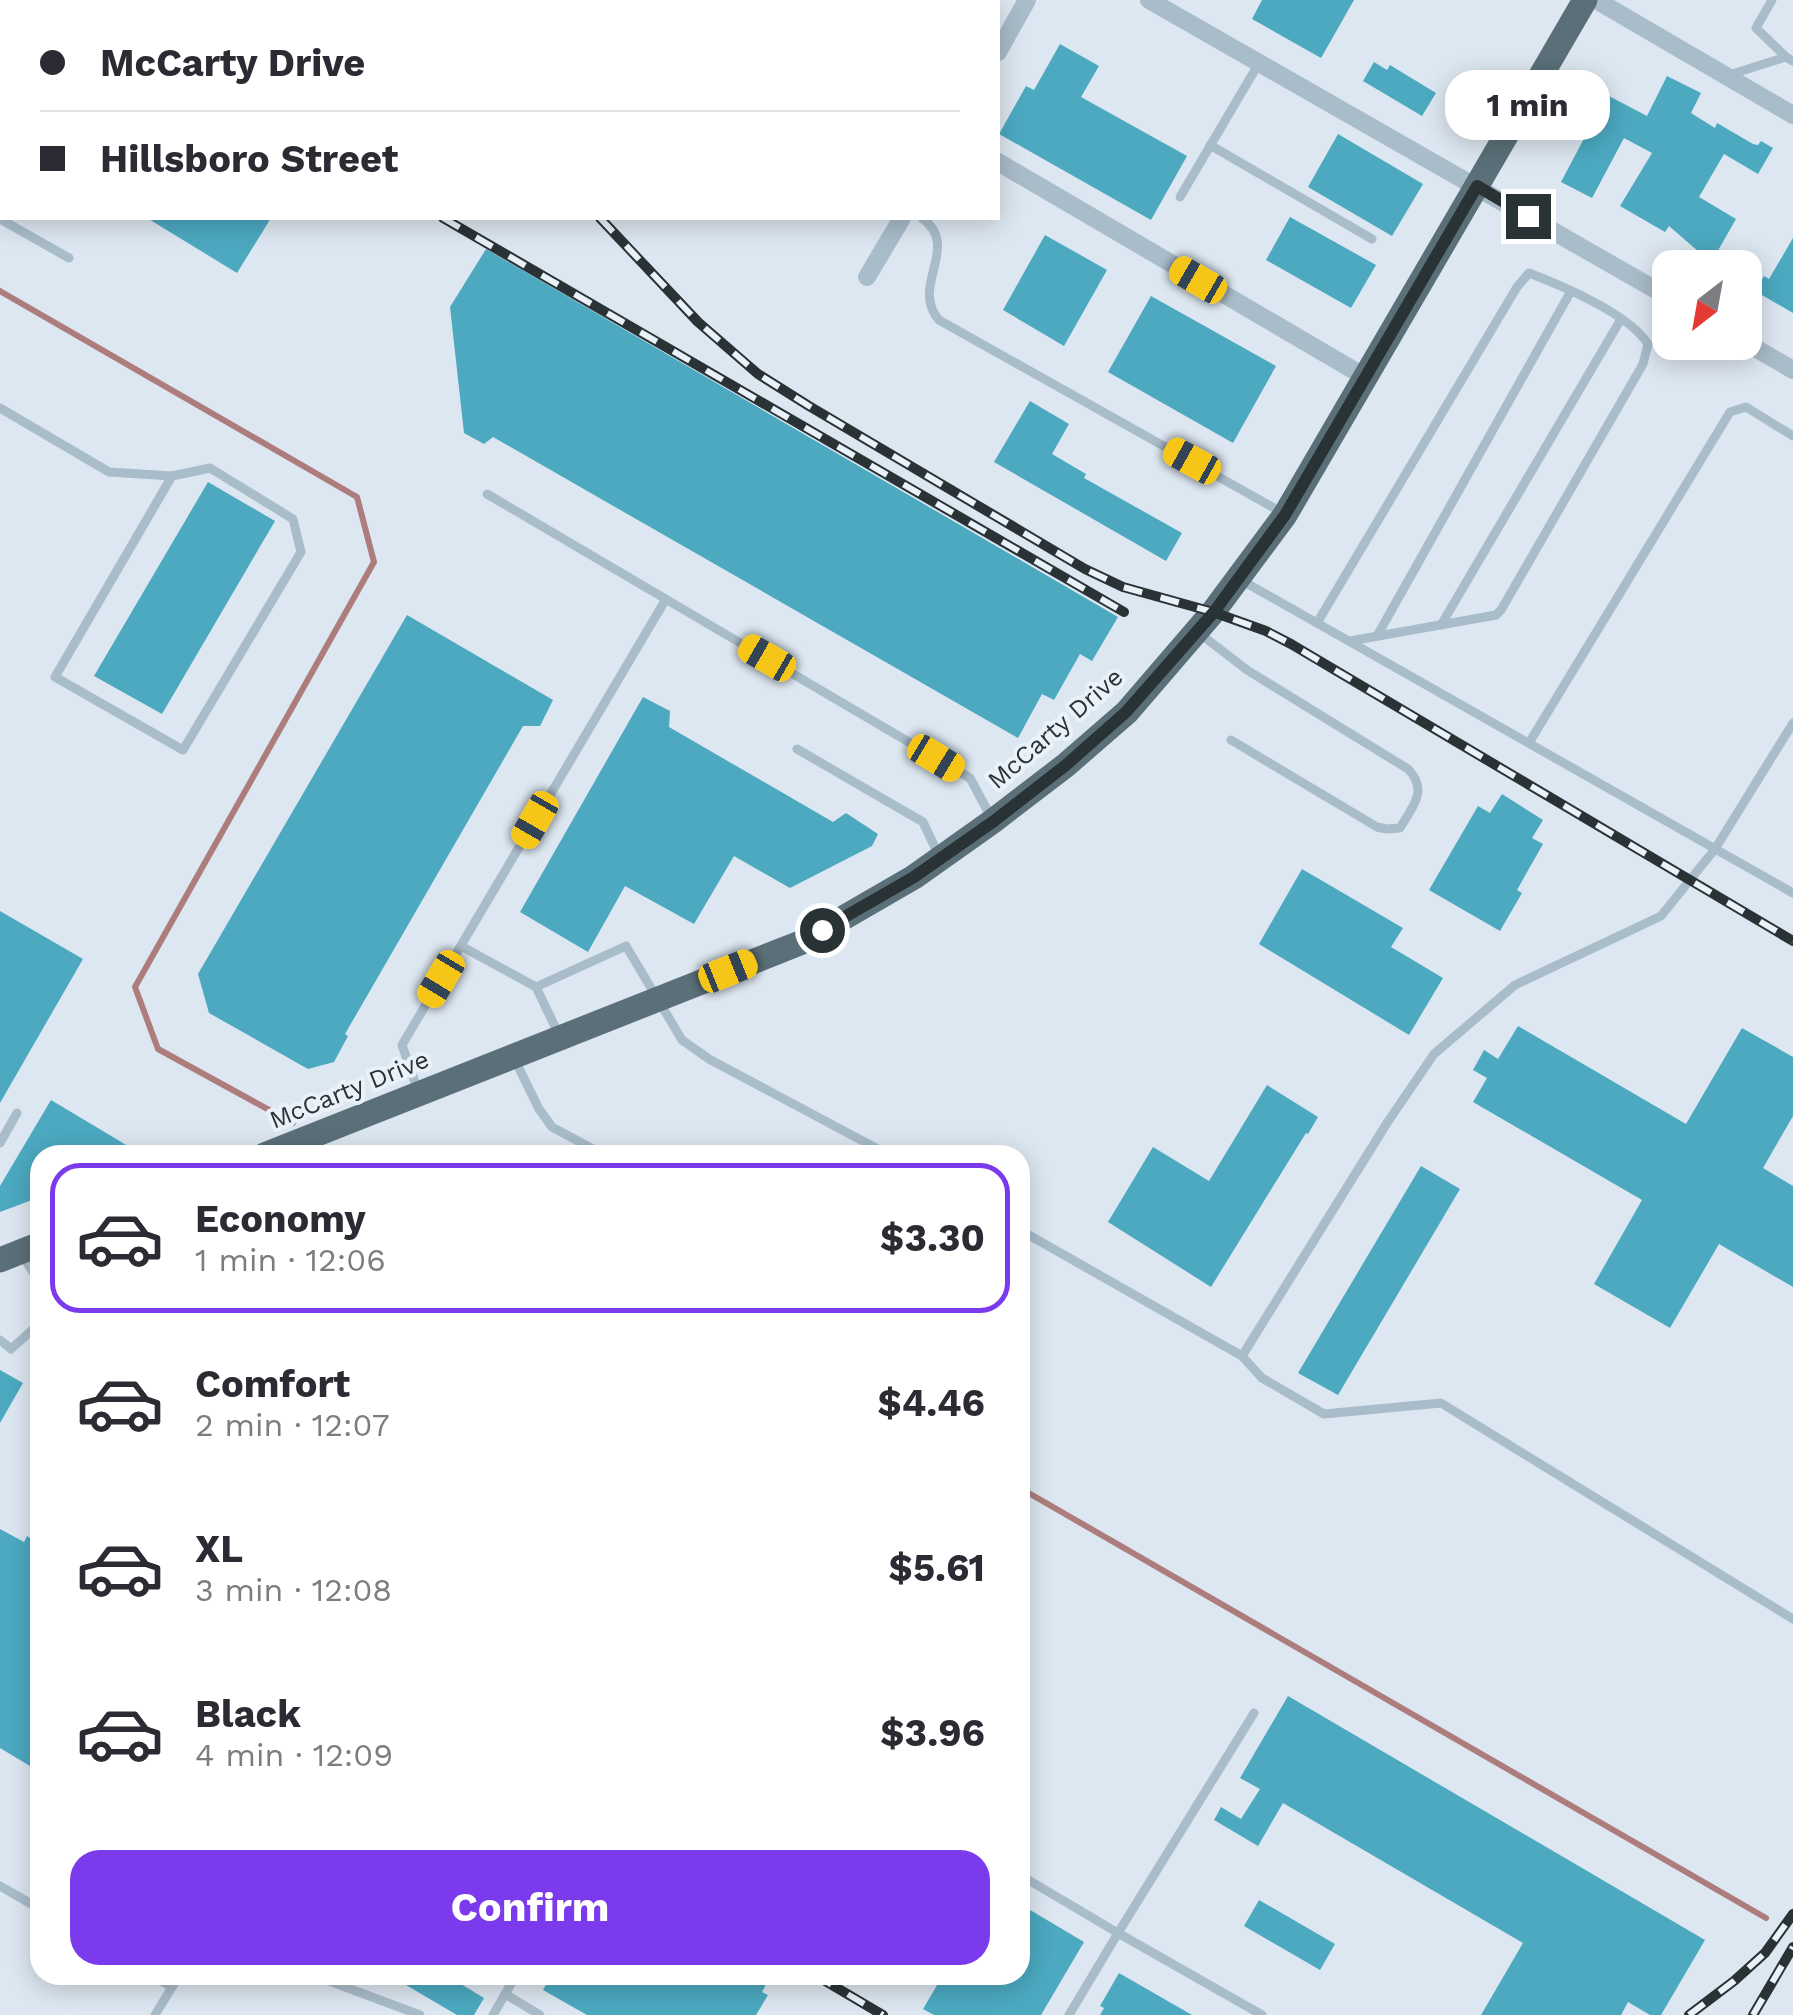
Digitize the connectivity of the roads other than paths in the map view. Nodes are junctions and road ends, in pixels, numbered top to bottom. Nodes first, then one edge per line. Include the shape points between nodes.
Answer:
1 (1027, 0) edge
2 (1149, 0) edge
3 (1585, 0) edge
4 (1596, 0) edge
5 (1772, 0) edge
6 (1000, 48) edge
7 (1789, 59) edge
8 (1259, 62) junction
9 (1726, 76) junction
10 (1793, 115) edge
11 (1210, 145) junction
12 (1000, 163) edge
13 (1477, 186) junction
14 (1180, 197) dead end
15 (2, 220) edge
16 (901, 220) edge
17 (925, 220) edge
18 (1372, 239) dead end
19 (69, 258) dead end
20 (867, 276) dead end
21 (1652, 288) edge
22 (1572, 291) junction
23 (1622, 319) junction
24 (1762, 352) edge
25 (1793, 370) edge
26 (1366, 378) junction
27 (0, 408) edge
28 (1793, 436) edge
29 (172, 476) junction
30 (487, 494) dead end
31 (1285, 515) junction
32 (1238, 578) junction
33 (666, 598) junction
34 (1317, 623) junction
35 (1441, 625) junction
36 (1196, 632) junction
37 (1377, 636) junction
38 (1350, 641) junction
39 (1793, 723) edge
40 (1231, 740) dead end
41 (1529, 743) junction
42 (797, 749) dead end
43 (994, 821) junction
44 (1715, 849) junction
45 (941, 858) junction
46 (1793, 893) edge
47 (461, 946) junction
48 (536, 987) junction
49 (656, 1000) junction
50 (560, 1038) junction
51 (514, 1056) junction
52 (419, 1094) junction
53 (17, 1113) dead end
54 (0, 1143) edge
55 (306, 1145) edge
56 (586, 1145) edge
57 (869, 1145) edge
58 (1030, 1236) edge
59 (30, 1332) edge
60 (0, 1340) edge
61 (1242, 1356) junction
62 (1793, 1619) edge
63 (1254, 1713) dead end
64 (1030, 1881) edge
65 (0, 1886) edge
66 (30, 1904) edge
67 (1118, 1932) junction
68 (169, 1985) edge
69 (340, 1985) edge
70 (510, 1985) edge
71 (172, 1987) joint
72 (505, 1994) junction
73 (156, 2015) edge
74 (420, 2015) edge
75 (493, 2015) edge
76 (540, 2015) edge
77 (1070, 2015) edge
78 (1262, 2015) edge

1 - 6 street
2 - 8 street
3 - 13 main road, McCarty Drive
4 - 9 street
5 - 7 lane via 1756,28
7 - 9 lane
8 - 11 lane
8 - 13 street
9 - 10 street
11 - 14 lane
11 - 18 lane
12 - 26 street
13 - 21 street
13 - 26 main road, McCarty Drive
15 - 19 lane
16 - 20 street
17 - 31 lane via 938,238 928,295 940,320
22 - 23 lane
22 - 34 lane via 1530,272 1517,287
22 - 37 lane
23 - 35 lane
23 - 35 lane via 1648,344 1643,364 1501,610
24 - 25 street
26 - 31 main road, McCarty Drive
27 - 29 lane via 109,472
28 - 41 lane via 1746,408 1730,412
29 - 29 lane via 55,677 183,750 301,552 293,519 210,468
30 - 33 lane
31 - 32 main road, McCarty Drive
32 - 34 lane
32 - 36 main road, McCarty Drive
33 - 43 lane via 970,778
33 - 47 lane
34 - 38 lane
35 - 37 lane
36 - 40 lane via 1408,769 1419,787 1417,798 1400,828 1387,829
36 - 43 main road, McCarty Drive via 1126,712
37 - 38 lane
38 - 41 lane
39 - 44 lane
41 - 44 lane
42 - 45 lane via 923,822
43 - 45 main road, McCarty Drive
44 - 46 lane
44 - 61 lane via 1661,916 1515,985 1434,1054
45 - 49 main road, McCarty Drive via 800,942
47 - 48 lane
47 - 52 lane via 402,1045
48 - 49 lane via 626,946
48 - 50 lane
49 - 50 main road, McCarty Drive
49 - 57 lane via 682,1040 710,1060
50 - 51 main road, McCarty Drive
51 - 52 main road, McCarty Drive
51 - 56 lane via 539,1110 552,1126
52 - 55 main road, McCarty Drive
53 - 54 lane
58 - 61 lane
59 - 60 lane via 11,1349
61 - 62 lane via 1262,1378 1324,1414 1441,1404
63 - 67 lane
64 - 67 lane
65 - 66 lane
67 - 77 lane
67 - 78 lane
68 - 71 lane
69 - 74 lane
70 - 72 lane
71 - 73 lane
72 - 75 lane
72 - 76 lane

